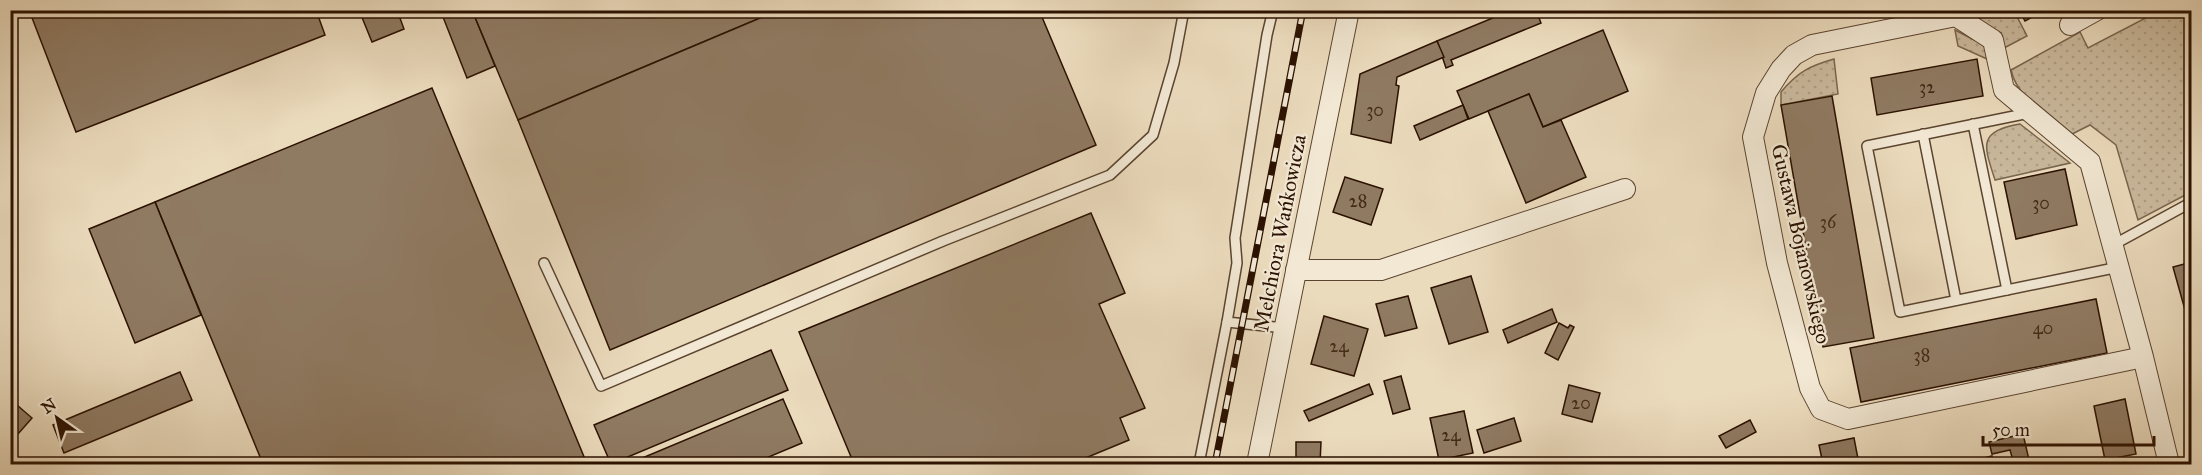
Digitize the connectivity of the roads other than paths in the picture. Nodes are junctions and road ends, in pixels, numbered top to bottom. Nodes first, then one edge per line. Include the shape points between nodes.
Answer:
1 (1184, 10) edge
2 (1273, 10) edge
3 (2097, 10) edge
4 (1353, 11) edge
5 (2070, 25) dead end
6 (2031, 112) junction
7 (1973, 124) junction
8 (1923, 134) junction
9 (1625, 189) dead end
10 (2192, 202) edge
11 (2113, 245) junction
12 (544, 263) dead end
13 (2119, 267) junction
14 (1296, 270) junction
15 (2007, 290) junction
16 (1956, 300) junction
17 (1227, 322) junction
18 (1285, 328) junction
19 (2143, 357) junction
20 (1199, 465) edge
21 (1257, 465) edge
22 (2169, 465) edge

1 - 12 lane via 1154,135 1110,175 601,386
2 - 17 lane via 1235,238 1237,263
3 - 5 street
4 - 14 street, Melchiora Wańkowicza
6 - 7 lane
6 - 11 street, Gustawa Bojanowskiego via 2090,162
6 - 19 street, Gustawa Bojanowskiego via 2004,90 1994,40 1956,16 1812,45 1794,55 1781,69 1766,93 1753,137 1777,263 1810,388 1821,409 1848,419
7 - 8 lane
7 - 15 lane
8 - 16 lane
8 - 16 lane via 1867,146 1900,312
9 - 14 street via 1381,270
10 - 11 lane
11 - 13 street, Gustawa Bojanowskiego
13 - 15 lane
13 - 19 street, Gustawa Bojanowskiego
14 - 18 street, Melchiora Wańkowicza
15 - 16 lane
17 - 18 lane
17 - 20 lane
18 - 21 street, Melchiora Wańkowicza
19 - 22 street, Gustawa Bojanowskiego

